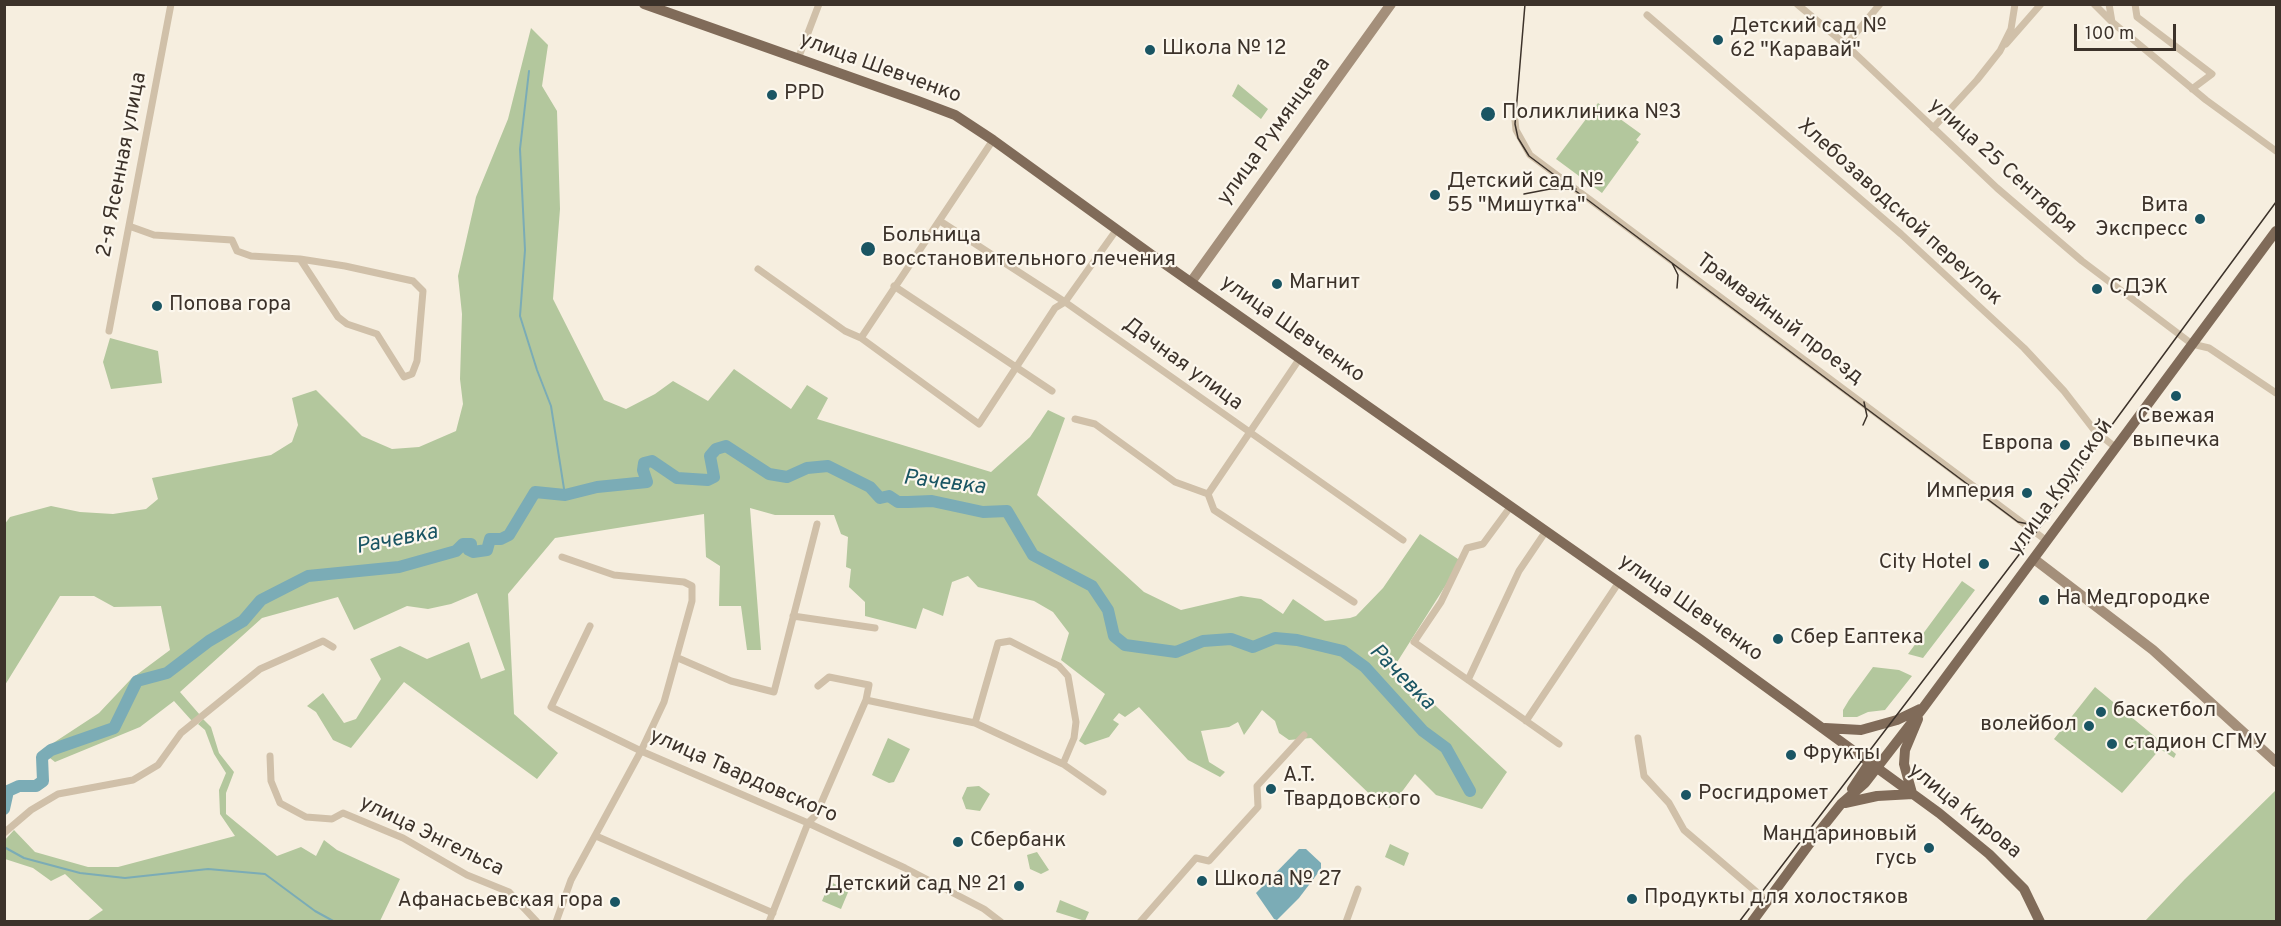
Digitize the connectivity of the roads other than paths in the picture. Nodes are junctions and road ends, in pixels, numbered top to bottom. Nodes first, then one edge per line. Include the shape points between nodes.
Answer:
1 (171, 4) edge
2 (644, 4) edge
3 (819, 4) edge
4 (1391, 4) edge
5 (1797, 4) edge
6 (1880, 4) edge
7 (2015, 4) edge
8 (2041, 4) edge
9 (2094, 4) edge
10 (2109, 4) edge
11 (2135, 4) edge
12 (1647, 15) dead end
13 (2112, 22) junction
14 (1846, 45) junction
15 (2000, 51) junction
16 (798, 59) junction
17 (2192, 89) junction
18 (1514, 111) dead end
19 (1933, 128) junction
20 (993, 140) junction
21 (2277, 152) edge
22 (940, 221) junction
23 (129, 226) junction
24 (1117, 229) junction
25 (2277, 231) edge
26 (300, 259) junction
27 (758, 269) dead end
28 (1191, 282) junction
29 (894, 286) junction
30 (1065, 302) junction
31 (108, 331) dead end
32 (861, 338) junction
33 (2192, 344) junction
34 (1300, 358) junction
35 (1016, 368) junction
36 (1052, 391) dead end
37 (2277, 393) edge
38 (1075, 419) dead end
39 (1248, 433) junction
40 (2115, 447) junction
41 (1208, 494) junction
42 (1511, 506) junction
43 (817, 524) dead end
44 (1546, 531) junction
45 (1403, 540) dead end
46 (2047, 541) junction
47 (562, 557) dead end
48 (2034, 559) junction
49 (1619, 582) junction
50 (1354, 602) dead end
51 (793, 616) junction
52 (590, 626) dead end
53 (875, 628) dead end
54 (333, 647) dead end
55 (678, 658) junction
56 (1468, 680) junction
57 (818, 686) dead end
58 (866, 700) junction
59 (1923, 708) junction
60 (1526, 721) junction
61 (975, 723) junction
62 (1823, 728) junction
63 (1304, 735) dead end
64 (1638, 738) dead end
65 (1559, 744) dead end
66 (641, 751) junction
67 (270, 756) dead end
68 (2277, 762) edge
69 (1063, 764) junction
70 (1874, 765) junction
71 (1103, 792) dead end
72 (1913, 794) junction
73 (1841, 804) junction
74 (808, 823) junction
75 (4, 832) edge
76 (596, 836) junction
77 (1358, 889) dead end
78 (1767, 901) junction
79 (773, 913) junction
80 (537, 921) edge
81 (556, 921) edge
82 (769, 921) edge
83 (1001, 921) edge
84 (1140, 921) edge
85 (1346, 921) edge
86 (1752, 921) edge
87 (2040, 921) edge

1 - 23 street, 2-я Ясенная улица
2 - 16 main road, улица Шевченко
3 - 16 street
4 - 28 main road, улица Румянцева
5 - 14 street, улица 25 Сентября
6 - 14 street
7 - 15 street via 2011,29
8 - 15 street
9 - 13 street
10 - 13 street
11 - 17 street via 2137,17 2212,74
12 - 40 street, Хлебозаводской переулок via 1909,242 2024,348 2095,431
13 - 17 street
14 - 19 street, улица 25 Сентября
15 - 19 street
16 - 20 main road, улица Шевченко via 955,115
17 - 21 street
18 - 46 street, Трамвайный проезд via 1516,130 1530,155
19 - 33 street, улица 25 Сентября via 2082,261
20 - 22 street
20 - 24 main road, улица Шевченко
22 - 29 street
22 - 30 street, Дачная улица
23 - 26 street via 154,235 232,240 237,251 251,256
23 - 31 street, 2-я Ясенная улица
24 - 28 main road, улица Шевченко
24 - 30 street
25 - 33 main road, улица Крупской
26 - 26 street via 398,276 413,281 423,291 417,361 412,374 404,377 377,334 338,317
27 - 32 street
28 - 34 main road, улица Шевченко
29 - 32 street
29 - 35 street
30 - 35 street via 1054,308
30 - 39 street, Дачная улица
32 - 35 street via 979,424
33 - 37 street, улица 25 Сентября via 2209,348
33 - 40 main road, улица Крупской
34 - 39 street
34 - 42 main road, улица Шевченко
35 - 36 street
38 - 41 street via 1095,424 1175,482
39 - 41 street
39 - 45 street, Дачная улица
40 - 46 main road, улица Крупской
41 - 50 street via 1214,510
42 - 44 main road, улица Шевченко
42 - 56 street via 1484,544 1467,548 1441,602 1414,642
43 - 51 street
44 - 49 main road, улица Шевченко
44 - 56 street via 1519,571
46 - 48 main road, улица Крупской
47 - 55 street via 614,575 692,586
48 - 59 main road, улица Крупской
48 - 68 main road via 2153,650
49 - 60 street
49 - 62 main road, улица Шевченко
51 - 53 street
51 - 55 street via 774,692 731,681
52 - 66 street, улица Твардовского via 551,707
54 - 75 street via 323,641 260,669 181,733 158,765 132,780 58,794
55 - 66 street via 664,702
56 - 60 street
57 - 58 street via 830,677 869,685
58 - 61 street
58 - 74 street via 816,815
59 - 62 main road via 1861,730
59 - 70 main road, улица Крупской
59 - 72 main road via 1905,750 1906,778
60 - 65 street
61 - 69 street
61 - 69 street via 998,643 1010,640 1059,666 1068,676 1076,722
62 - 70 main road, улица Шевченко
63 - 84 street via 1257,786 1258,807 1209,861 1196,858
64 - 78 street via 1644,776 1669,803 1684,830
66 - 74 street, улица Твардовского
66 - 76 street
67 - 80 street, улица Энгельса via 271,781 280,803 306,818 332,819 343,813 403,838 467,875 509,892
69 - 71 street
70 - 72 main road, улица Кирова
70 - 73 main road, улица Крупской via 1865,783
72 - 73 main road
72 - 87 main road, улица Кирова via 1989,854 2024,889
73 - 78 main road, улица Крупской
74 - 79 street
74 - 83 street, улица Твардовского via 950,890
76 - 79 street
76 - 81 street via 571,880
77 - 85 street
78 - 86 main road, улица Крупской
79 - 82 street

